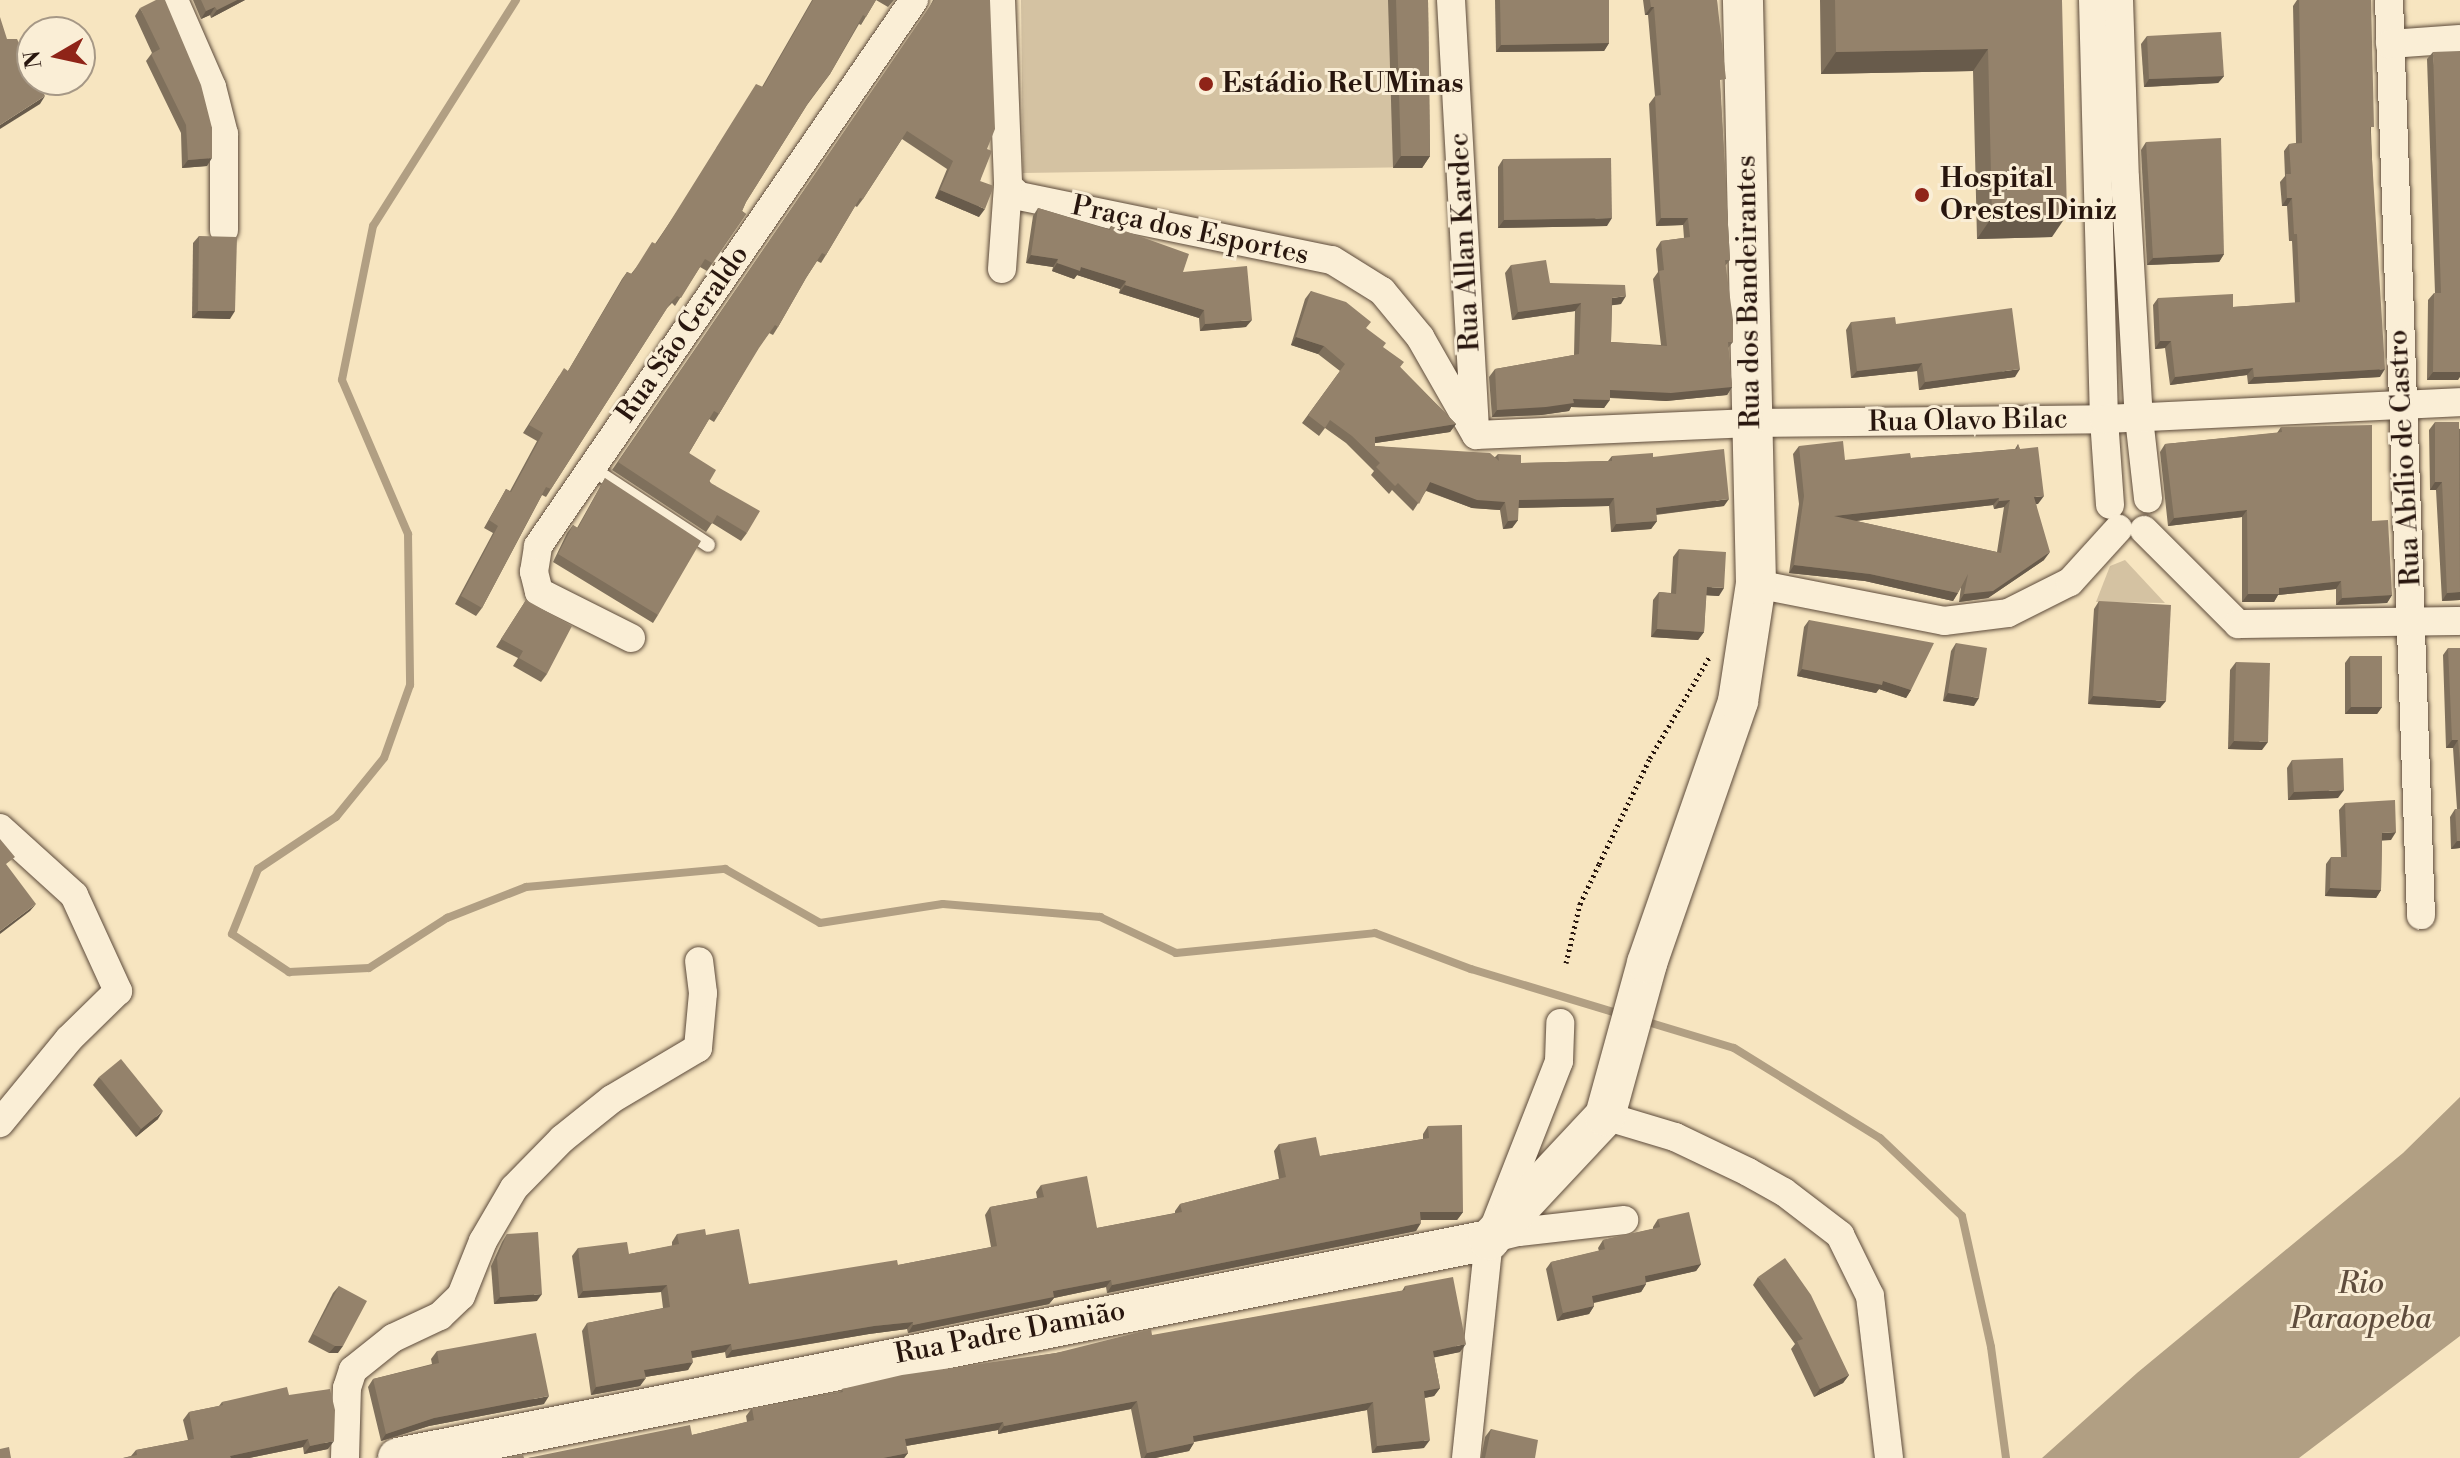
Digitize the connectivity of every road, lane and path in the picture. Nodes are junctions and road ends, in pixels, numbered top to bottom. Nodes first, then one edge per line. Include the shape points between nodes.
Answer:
1 (174, 0) edge
2 (914, 0) edge
3 (1001, 0) edge
4 (1451, 0) edge
5 (1743, 0) edge
6 (2093, 0) edge
7 (2119, 0) edge
8 (2389, 0) edge
9 (2107, 31) junction
10 (2460, 39) edge
11 (2390, 44) junction
12 (2112, 177) junction
13 (1008, 186) junction
14 (224, 230) dead end
15 (1002, 269) dead end
16 (2460, 402) edge
17 (2401, 405) junction
18 (2139, 418) junction
19 (2104, 419) junction
20 (1751, 423) junction
21 (1476, 435) junction
22 (591, 468) junction
23 (2148, 498) junction
24 (2124, 521) junction
25 (708, 545) dead end
26 (1756, 584) junction
27 (2413, 621) junction
28 (2460, 621) edge
29 (631, 638) dead end
30 (1711, 654) dead end
31 (0, 828) edge
32 (2421, 915) dead end
33 (699, 961) dead end
34 (1566, 963) dead end
35 (1560, 1023) dead end
36 (1605, 1116) junction
37 (0, 1123) edge
38 (1624, 1220) dead end
39 (1489, 1240) junction
40 (345, 1458) edge
41 (398, 1458) edge
42 (1466, 1458) edge
43 (1889, 1458) edge

1 - 14 street via 212,87 224,134
2 - 22 street, Rua São Geraldo
3 - 13 street
4 - 21 street, Rua Allan Kardec
5 - 20 street, Rua dos Bandeirantes
6 - 9 street
7 - 9 street
8 - 11 street, Rua Abílio de Castro
9 - 12 street
10 - 11 street
11 - 17 street, Rua Abílio de Castro
12 - 18 street
12 - 19 street
13 - 15 street
13 - 21 street, Praça dos Esportes via 1019,196 1332,260 1382,291 1420,337
16 - 17 street, Rua Olavo Bilac
17 - 18 street, Rua Olavo Bilac
17 - 27 street, Rua Abílio de Castro
18 - 19 street, Rua Olavo Bilac
18 - 23 street
19 - 20 street, Rua Olavo Bilac
19 - 24 street
20 - 21 street, Rua Olavo Bilac
20 - 26 street, Rua dos Bandeirantes
22 - 25 lane
22 - 29 street, Rua São Geraldo via 538,546 534,572 539,592
23 - 24 street via 2151,521
23 - 24 street via 2126,491
24 - 26 street via 2070,582 2008,613 1944,621
24 - 27 street via 2238,624
26 - 36 street, Rua dos Bandeirantes via 1738,701 1647,963
27 - 28 street
27 - 32 street, Rua Abílio de Castro
30 - 34 path via 1650,758 1580,904
31 - 37 street via 74,895 118,991 69,1039
33 - 40 street via 703,993 698,1048 612,1099 562,1139 514,1188 483,1241 461,1296 440,1316 393,1338 353,1370 347,1388
35 - 39 street via 1559,1061
36 - 39 street
36 - 43 street via 1675,1137 1748,1172 1796,1200 1840,1235 1870,1296
38 - 39 street, Rua Padre Damião
39 - 41 street, Rua Padre Damião
39 - 42 street

